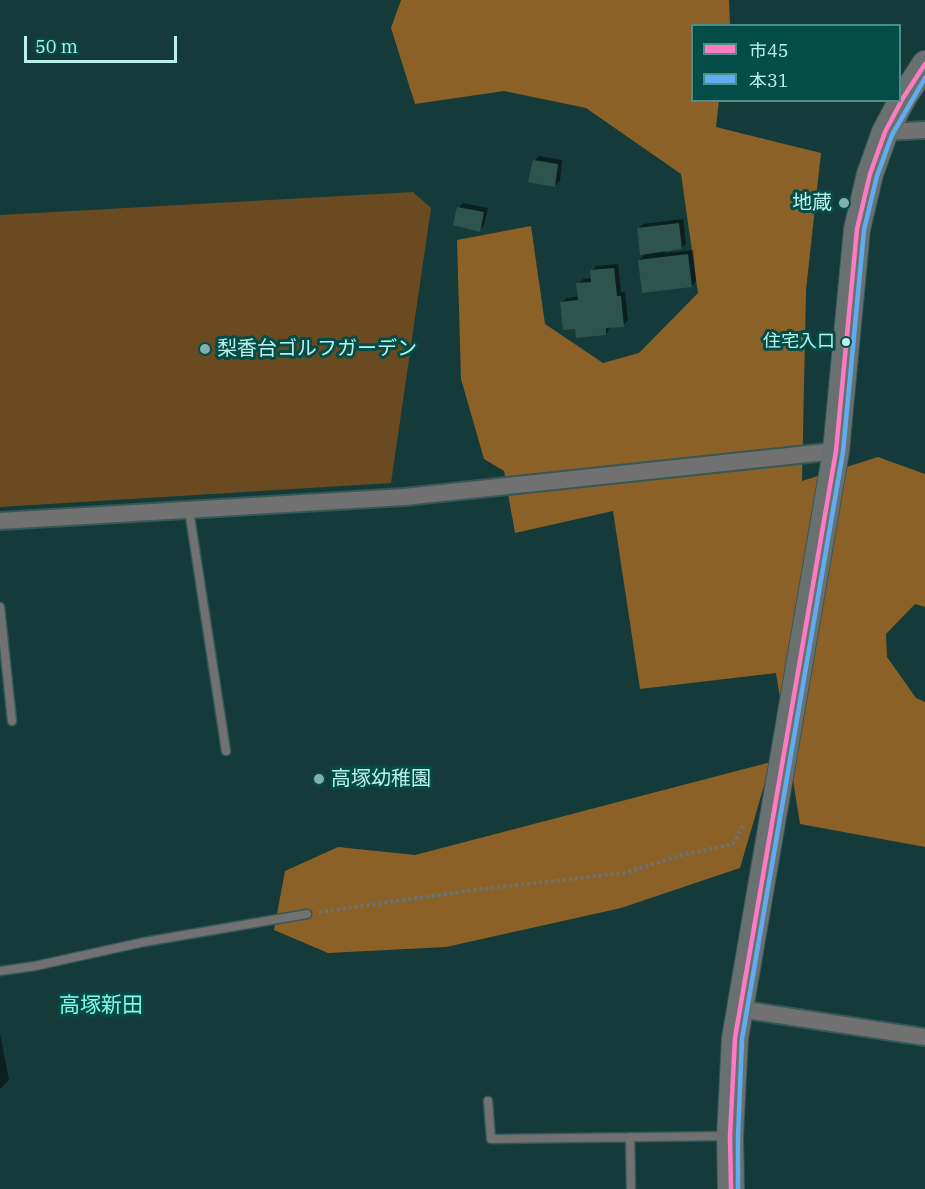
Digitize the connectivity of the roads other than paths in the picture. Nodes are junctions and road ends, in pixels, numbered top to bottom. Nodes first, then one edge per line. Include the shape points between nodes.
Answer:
1 (925, 64) edge
2 (901, 102) edge
3 (901, 102) edge
4 (925, 130) edge
5 (885, 132) junction
6 (836, 451) junction
7 (189, 510) junction
8 (0, 521) edge
9 (0, 607) edge
10 (12, 722) dead end
11 (226, 752) dead end
12 (306, 914) road end
13 (0, 971) edge
14 (739, 1009) junction
15 (925, 1037) edge
16 (488, 1101) dead end
17 (730, 1136) junction
18 (630, 1137) junction
19 (631, 1189) edge
20 (731, 1189) edge

1 - 3 main road
2 - 5 main road
4 - 5 street
5 - 6 main road via 857,229
6 - 7 street via 404,497
6 - 14 main road
7 - 8 street
7 - 11 lane
9 - 10 lane
12 - 13 lane
14 - 15 street
14 - 17 main road
16 - 18 lane via 491,1139
17 - 18 lane
17 - 20 main road
18 - 19 lane

